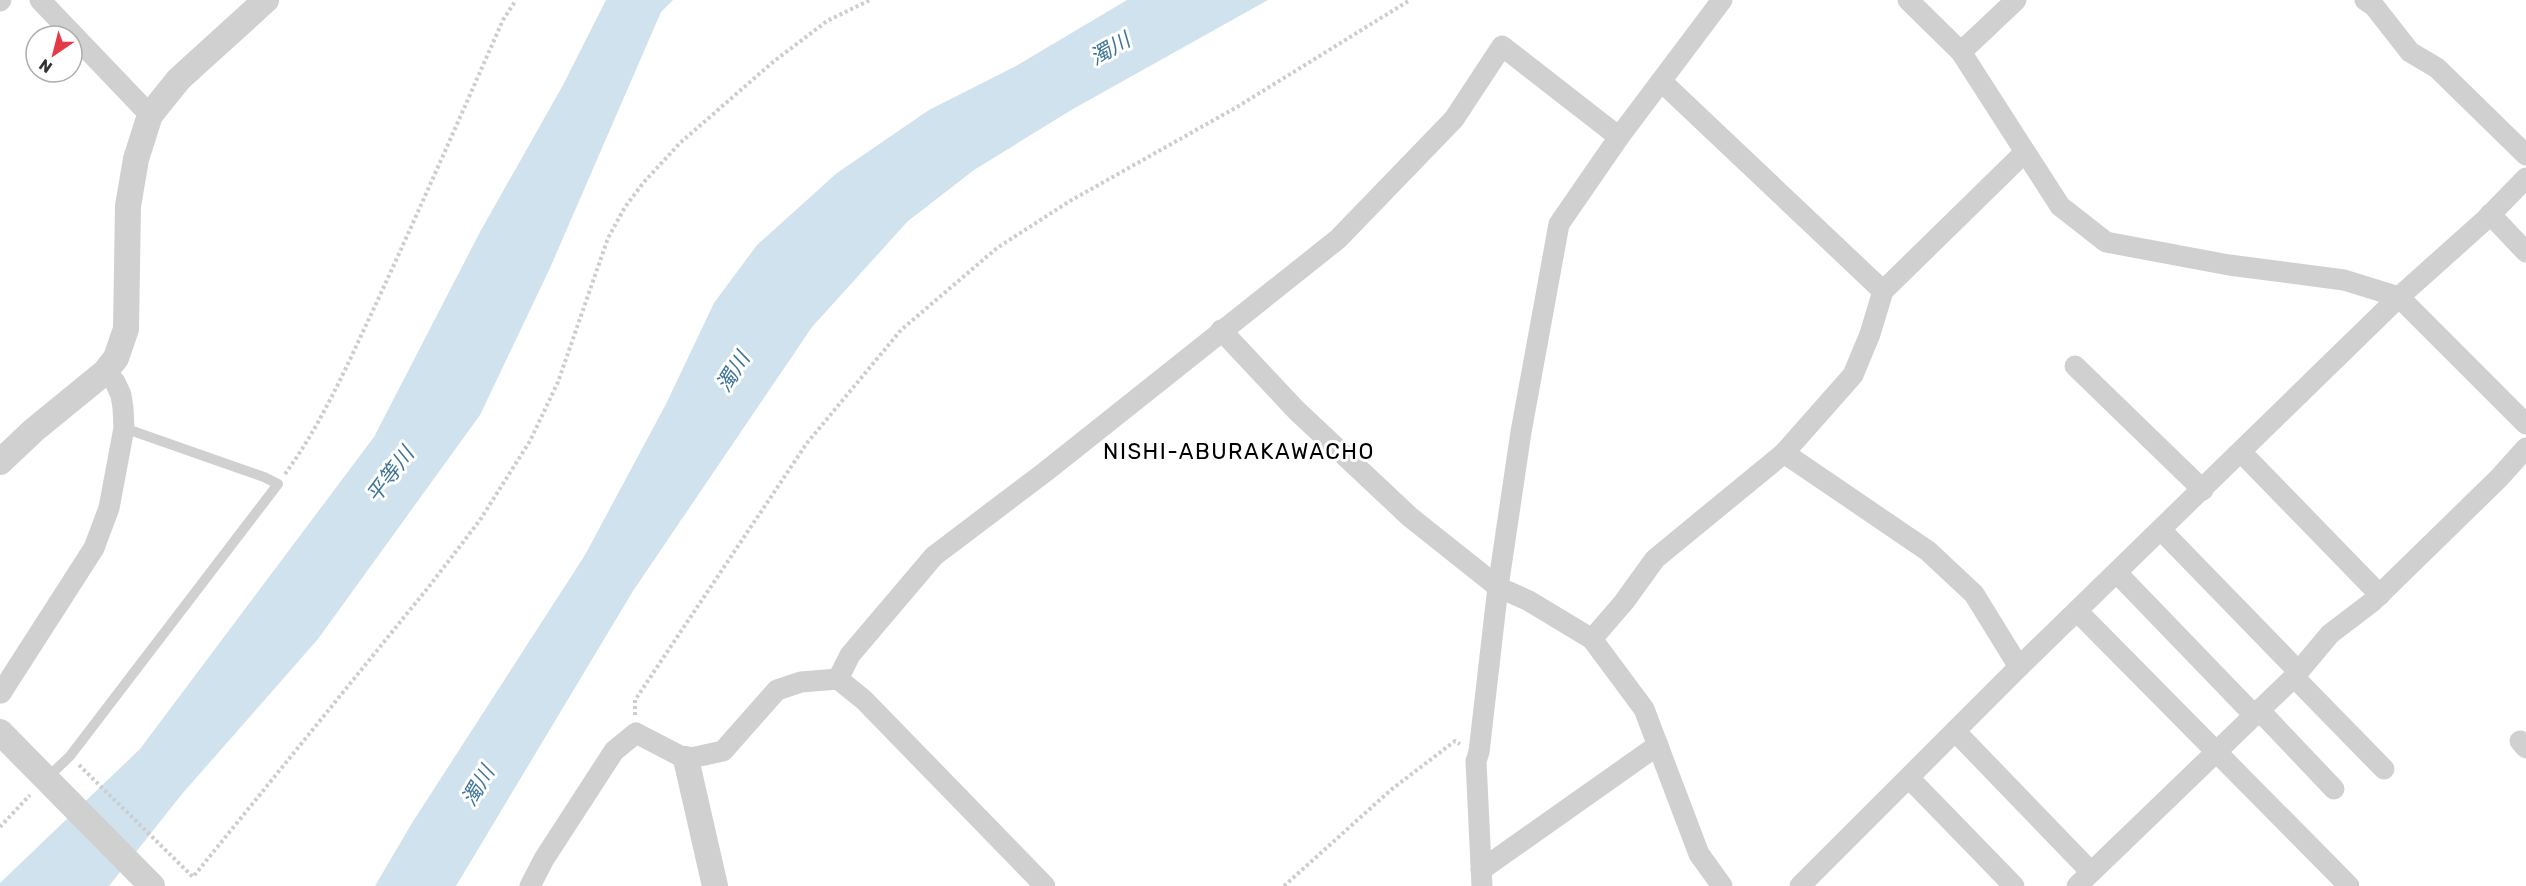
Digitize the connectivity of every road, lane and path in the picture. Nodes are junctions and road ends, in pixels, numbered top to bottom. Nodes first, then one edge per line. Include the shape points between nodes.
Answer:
1 (40, 0) edge
2 (266, 0) edge
3 (516, 0) edge
4 (870, 0) edge
5 (1410, 0) edge
6 (1722, 0) edge
7 (1908, 0) edge
8 (2016, 0) edge
9 (2365, 0) edge
10 (1961, 52) junction
11 (1661, 81) junction
12 (150, 116) junction
13 (1619, 137) junction
14 (2025, 152) junction
15 (2526, 155) edge
16 (2526, 178) edge
17 (2490, 214) junction
18 (2526, 252) edge
19 (1883, 291) junction
20 (2400, 297) junction
21 (1221, 330) junction
22 (2075, 366) dead end
23 (105, 372) junction
24 (2526, 424) edge
25 (124, 428) junction
26 (2526, 448) edge
27 (2241, 452) junction
28 (1784, 453) junction
29 (0, 462) edge
30 (278, 484) junction
31 (2203, 490) junction
32 (2161, 530) junction
33 (2117, 573) junction
34 (1498, 587) junction
35 (2380, 595) junction
36 (2078, 611) junction
37 (1592, 639) junction
38 (2019, 667) junction
39 (2296, 674) junction
40 (838, 679) junction
41 (1, 694) edge
42 (2257, 713) junction
43 (1955, 731) junction
44 (0, 732) edge
45 (636, 733) junction
46 (1463, 745) dead end
47 (1658, 745) junction
48 (2216, 751) junction
49 (70, 756) junction
50 (686, 759) junction
51 (2384, 769) dead end
52 (1909, 778) junction
53 (49, 784) junction
54 (2334, 789) dead end
55 (0, 827) edge
56 (1481, 878) edge
57 (2084, 879) edge
58 (152, 886) edge
59 (530, 886) edge
60 (714, 886) edge
61 (1045, 886) edge
62 (1284, 886) edge
63 (1722, 886) edge
64 (1800, 886) edge
65 (2014, 886) edge
66 (2349, 886) edge

1 - 12 street
2 - 12 street via 179,80
3 - 30 path via 503,20 336,388 307,444
4 - 49 path via 827,21 773,62 680,143 644,182 608,238 558,382 530,441 497,493 431,584 193,878
5 - 45 path via 997,248 901,330 807,442 635,700
6 - 11 street
7 - 10 street
8 - 10 street
9 - 15 street via 2410,52 2437,68
10 - 14 street
11 - 13 street
11 - 19 street
12 - 23 street via 136,159 128,206 126,329 116,357
13 - 21 street via 1502,46 1454,119 1338,239
13 - 34 street via 1559,224 1521,432
14 - 19 street
14 - 20 street via 2061,206 2106,242 2229,265 2344,280
16 - 17 street
17 - 18 street
17 - 20 street
19 - 28 street via 1853,375
20 - 24 street
20 - 27 street
21 - 34 street via 1296,410 1401,509
21 - 40 street via 934,556 850,655
22 - 31 street
23 - 25 street via 121,394
23 - 29 street
25 - 30 lane
25 - 41 street via 109,508 94,548
26 - 35 street
27 - 31 street
27 - 35 street
28 - 37 street via 1655,560
28 - 38 street via 1928,551 1974,594
30 - 49 lane
31 - 32 street
32 - 33 street
32 - 39 street
33 - 36 street
33 - 42 street
34 - 37 street
34 - 56 street via 1476,761
35 - 39 street via 2330,634
36 - 38 street
36 - 48 street
37 - 47 street via 1644,709
38 - 43 street
39 - 42 street
39 - 51 street
40 - 50 street via 801,682 777,690 723,751
40 - 61 street via 864,700
42 - 48 street
42 - 54 street
43 - 52 street
43 - 57 street
44 - 53 street
45 - 50 street
45 - 59 street via 614,751
46 - 62 path via 1455,741 1392,789
47 - 56 street
47 - 63 street via 1699,854
48 - 57 street
48 - 66 street
49 - 53 lane
50 - 60 street
52 - 64 street
52 - 65 street
53 - 55 path
53 - 58 street

